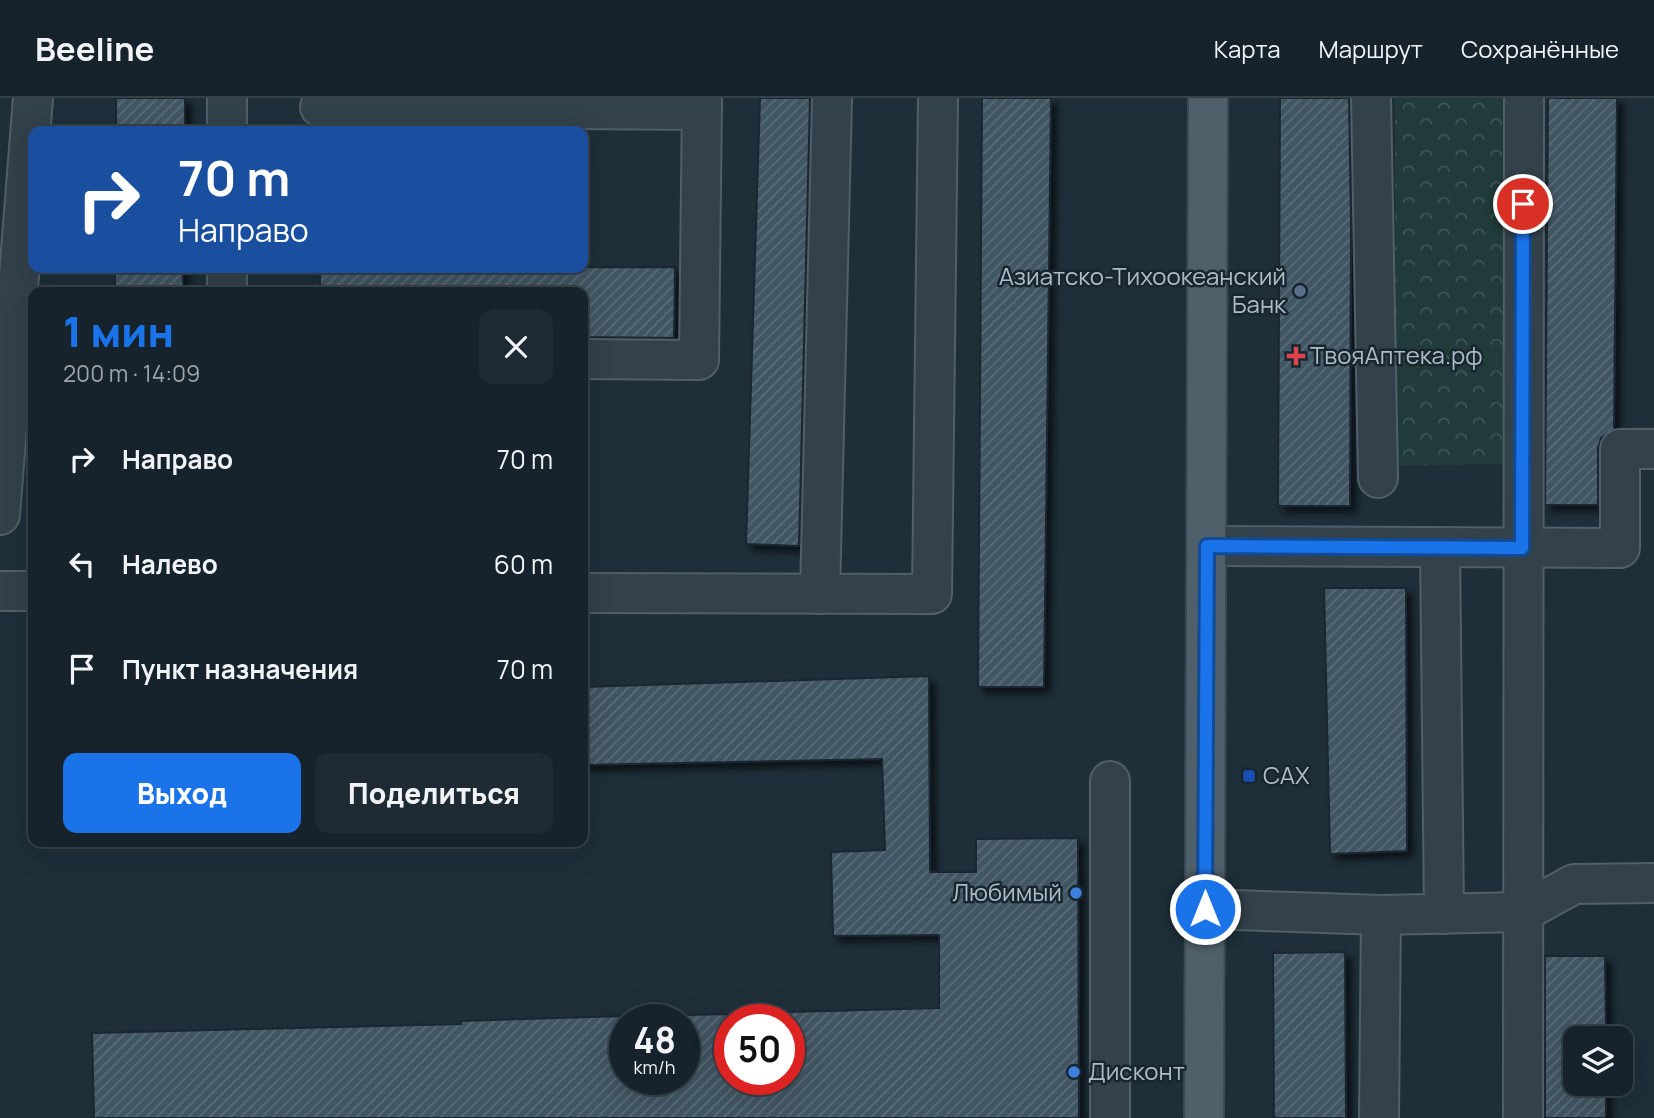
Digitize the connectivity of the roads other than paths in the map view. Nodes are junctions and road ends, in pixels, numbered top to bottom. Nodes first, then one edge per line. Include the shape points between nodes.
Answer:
1 (33, 98) edge
2 (227, 98) edge
3 (832, 98) edge
4 (938, 98) edge
5 (1208, 98) edge
6 (1371, 98) edge
7 (1524, 98) edge
8 (702, 104) edge
9 (320, 107) dead end
10 (31, 126) edge
11 (227, 126) edge
12 (28, 161) edge
13 (588, 359) edge
14 (1654, 449) edge
15 (1378, 478) dead end
16 (0, 515) edge
17 (1207, 546) junction
18 (1440, 547) junction
19 (1522, 548) junction
20 (0, 591) edge
21 (28, 591) edge
22 (588, 593) edge
23 (820, 594) junction
24 (1110, 782) dead end
25 (1654, 883) edge
26 (1205, 909) junction
27 (1523, 912) junction
28 (1444, 914) junction
29 (1381, 915) junction
30 (1110, 1118) edge
31 (1204, 1118) edge
32 (1380, 1118) edge
33 (1523, 1118) edge

1 - 10 street
2 - 11 street
3 - 23 street
4 - 23 street via 932,594
5 - 17 main road
6 - 15 street
7 - 19 street
8 - 9 street
8 - 13 street via 699,360
12 - 16 street
14 - 19 street via 1620,449 1620,548
17 - 18 street
17 - 26 main road
18 - 19 street
18 - 28 street
19 - 27 street
20 - 21 street
22 - 23 street
24 - 30 street
25 - 27 street via 1574,884
26 - 29 street
26 - 31 main road
27 - 28 street
27 - 33 street
28 - 29 street
29 - 32 street

